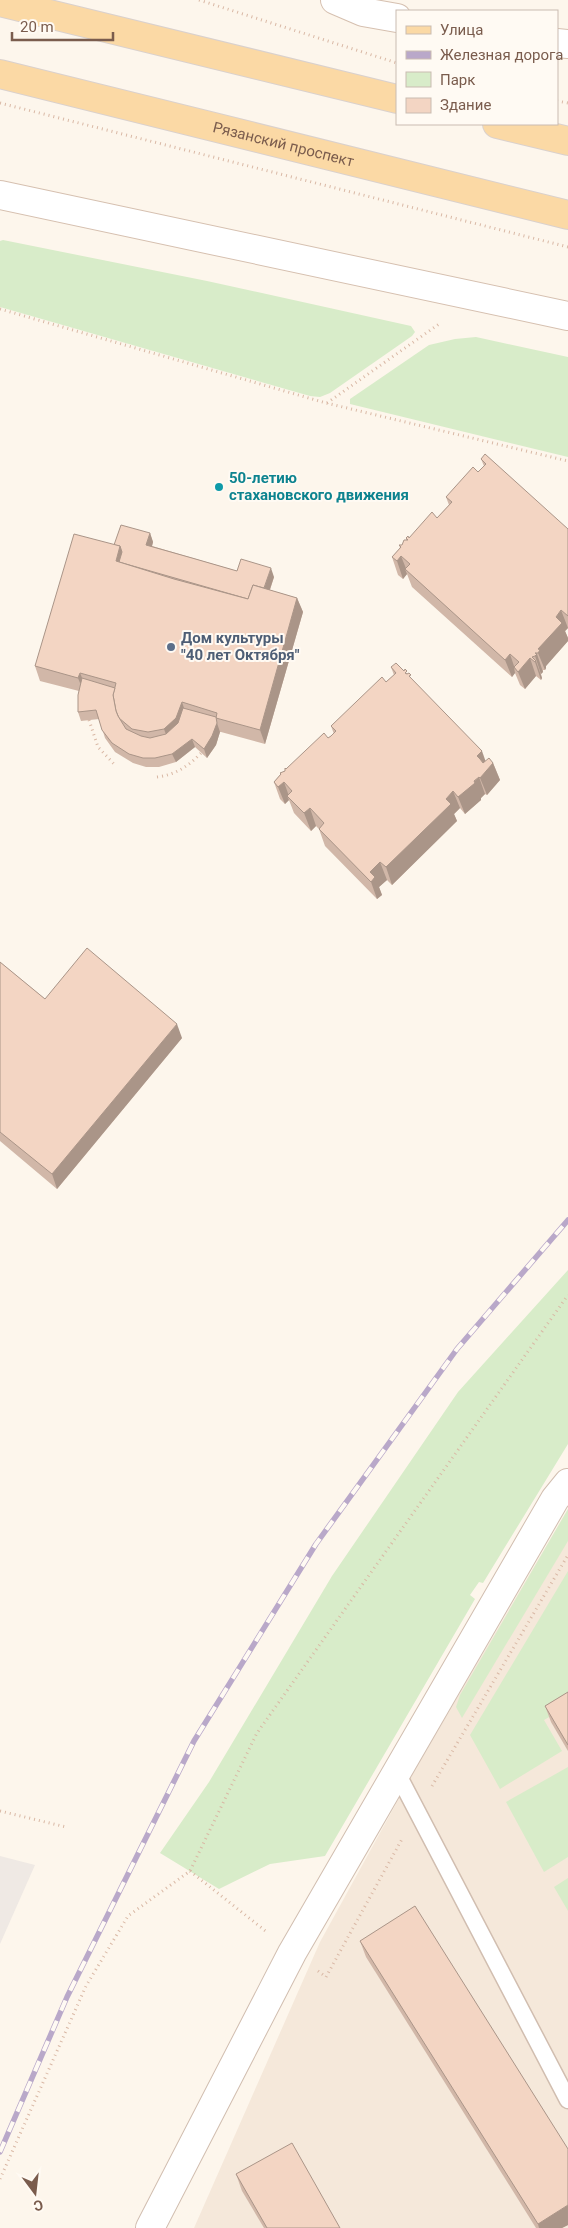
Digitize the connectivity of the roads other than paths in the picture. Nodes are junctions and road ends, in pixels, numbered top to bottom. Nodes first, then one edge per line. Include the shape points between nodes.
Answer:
1 (335, 0) edge
2 (0, 2) edge
3 (364, 6) edge
4 (396, 18) edge
5 (0, 74) edge
6 (396, 99) edge
7 (501, 125) edge
8 (568, 141) edge
9 (0, 195) edge
10 (568, 215) edge
11 (568, 316) edge
12 (568, 1483) edge
13 (396, 1771) junction
14 (568, 2100) edge
15 (150, 2228) edge

1 - 3 street
2 - 6 main road
3 - 4 street
5 - 10 main road, Рязанский проспект
7 - 8 main road
9 - 11 street
12 - 13 street
13 - 14 lane
13 - 15 street via 292,1952

